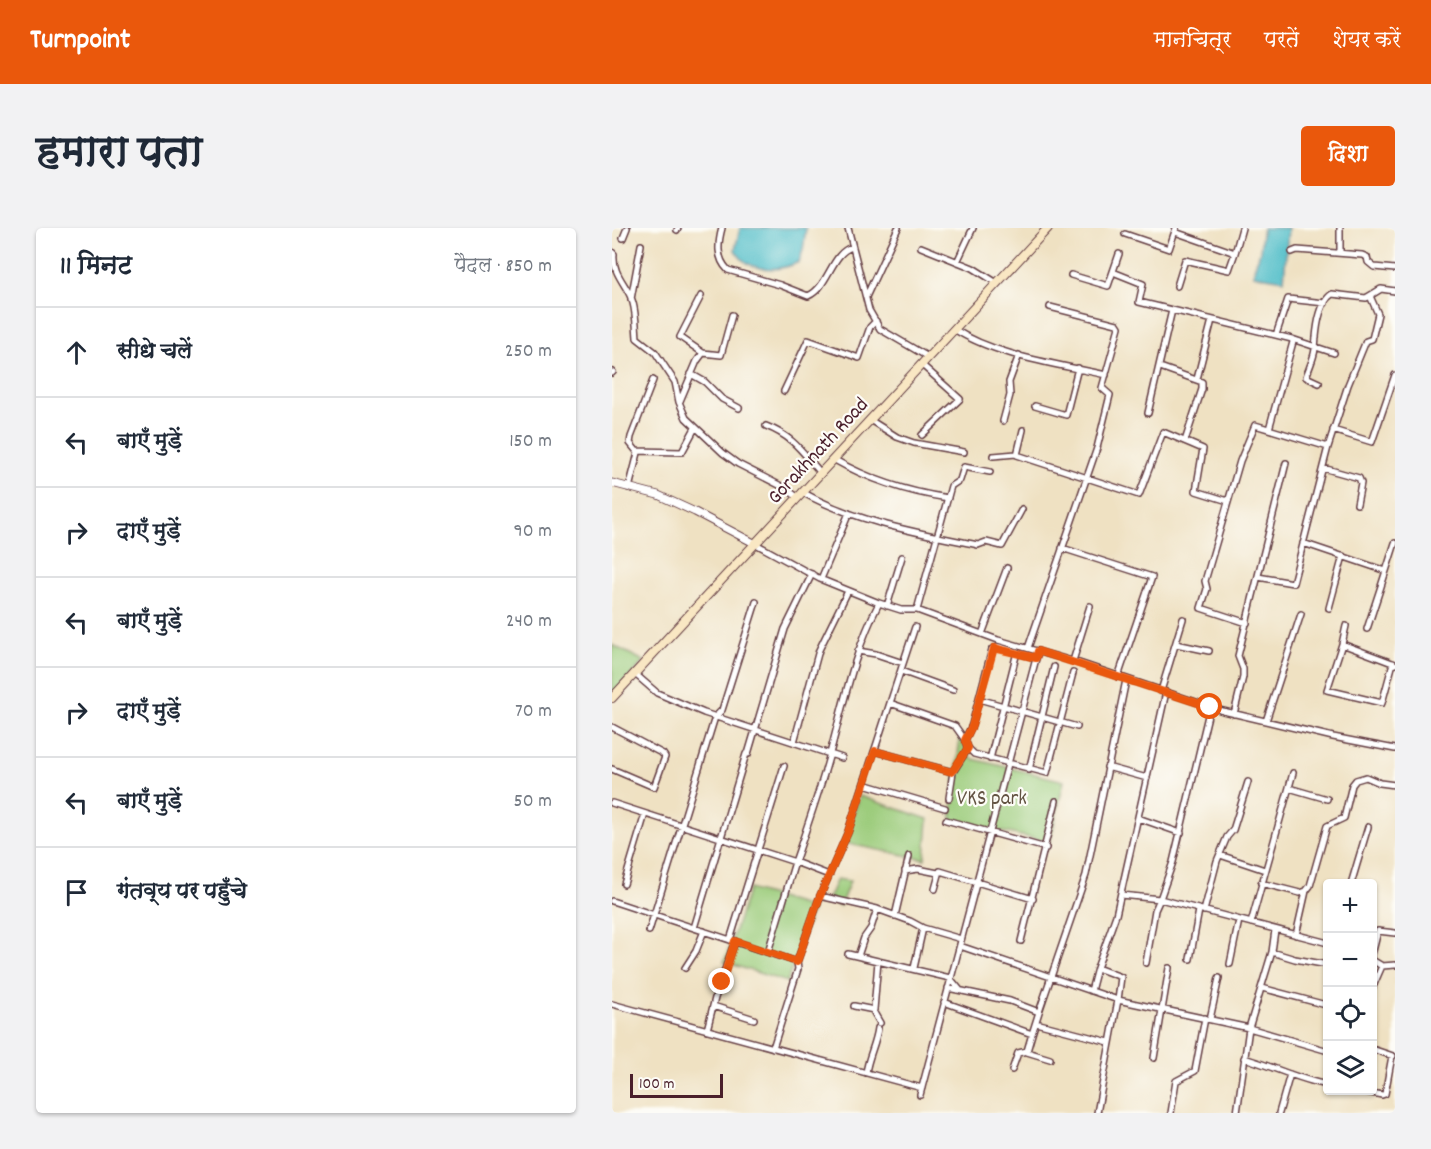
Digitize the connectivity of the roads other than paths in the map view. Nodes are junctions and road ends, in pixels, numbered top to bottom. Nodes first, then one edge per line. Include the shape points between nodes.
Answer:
1 (627, 228) edge
2 (722, 228) edge
3 (848, 228) edge
4 (898, 228) edge
5 (973, 228) edge
6 (1048, 228) edge
7 (1242, 228) edge
8 (1340, 228) edge
9 (1175, 230) edge
10 (1125, 234) dead end
11 (623, 238) dead end
12 (641, 245) dead end
13 (852, 247) junction
14 (921, 248) dead end
15 (612, 252) edge
16 (1292, 252) dead end
17 (1235, 253) junction
18 (1340, 253) junction
19 (1119, 254) dead end
20 (957, 262) junction
21 (1395, 269) edge
22 (1113, 272) junction
23 (1071, 275) dead end
24 (997, 283) junction
25 (1176, 286) dead end
26 (1395, 291) edge
27 (701, 296) dead end
28 (1370, 296) junction
29 (866, 297) junction
30 (631, 299) junction
31 (1325, 303) junction
32 (1050, 307) dead end
33 (1172, 310) junction
34 (732, 315) dead end
35 (1212, 320) junction
36 (876, 321) junction
37 (954, 329) junction
38 (1276, 335) junction
39 (1292, 339) junction
40 (1315, 346) junction
41 (704, 353) junction
42 (1334, 353) dead end
43 (1019, 355) junction
44 (928, 357) junction
45 (921, 364) junction
46 (1160, 368) junction
47 (1078, 369) junction
48 (691, 374) junction
49 (1106, 375) junction
50 (1395, 375) edge
51 (1197, 379) junction
52 (652, 380) dead end
53 (1319, 383) dead end
54 (784, 390) dead end
55 (679, 402) junction
56 (1035, 406) dead end
57 (739, 408) dead end
58 (1148, 413) dead end
59 (870, 420) junction
60 (1003, 421) dead end
61 (766, 426) dead end
62 (695, 428) junction
63 (1269, 429) junction
64 (1023, 430) dead end
65 (1333, 430) junction
66 (922, 435) dead end
67 (1185, 441) junction
68 (1328, 447) junction
69 (637, 451) junction
70 (964, 452) dead end
71 (1016, 454) junction
72 (993, 456) dead end
73 (833, 459) junction
74 (1286, 463) dead end
75 (1323, 468) junction
76 (990, 472) dead end
77 (821, 473) junction
78 (1086, 478) junction
79 (612, 483) edge
80 (629, 488) junction
81 (800, 494) junction
82 (948, 498) junction
83 (1228, 501) junction
84 (1357, 504) dead end
85 (1022, 509) dead end
86 (849, 513) junction
87 (938, 537) junction
88 (754, 543) junction
89 (1303, 543) junction
90 (1395, 543) edge
91 (1062, 548) junction
92 (1343, 556) junction
93 (902, 557) dead end
94 (1006, 568) dead end
95 (1386, 571) junction
96 (812, 574) junction
97 (1258, 577) junction
98 (821, 579) junction
99 (848, 591) junction
100 (756, 602) dead end
101 (879, 603) junction
102 (887, 606) junction
103 (1090, 606) dead end
104 (1329, 608) dead end
105 (917, 610) junction
106 (1301, 614) dead end
107 (1183, 619) dead end
108 (1247, 623) junction
109 (1346, 626) dead end
110 (915, 627) dead end
111 (1367, 629) dead end
112 (982, 634) junction
113 (1176, 644) junction
114 (1342, 644) junction
115 (1028, 648) junction
116 (858, 651) junction
117 (1038, 651) junction
118 (1209, 651) dead end
119 (1017, 652) junction
120 (1036, 658) junction
121 (1072, 661) junction
122 (903, 663) junction
123 (1394, 664) edge
124 (1054, 667) dead end
125 (901, 671) junction
126 (634, 673) junction
127 (1072, 673) dead end
128 (1118, 677) junction
129 (1126, 680) junction
130 (953, 690) dead end
131 (1163, 692) junction
132 (613, 695) edge
133 (979, 699) junction
134 (890, 703) junction
135 (1004, 706) junction
136 (1210, 707) junction
137 (1022, 711) junction
138 (1234, 714) junction
139 (715, 717) junction
140 (1042, 717) junction
141 (1266, 721) junction
142 (1061, 723) junction
143 (612, 727) edge
144 (1077, 727) dead end
145 (755, 730) junction
146 (965, 740) junction
147 (794, 742) junction
148 (968, 748) junction
149 (1395, 749) edge
150 (875, 751) junction
151 (830, 754) junction
152 (842, 758) dead end
153 (990, 759) junction
154 (1008, 764) junction
155 (784, 766) dead end
156 (1107, 767) junction
157 (612, 770) edge
158 (1029, 770) junction
159 (952, 772) junction
160 (1293, 773) dead end
161 (1147, 778) junction
162 (1248, 782) dead end
163 (864, 784) junction
164 (1395, 785) edge
165 (1288, 788) junction
166 (949, 798) dead end
167 (1327, 799) dead end
168 (1056, 801) dead end
169 (612, 803) edge
170 (945, 808) dead end
171 (645, 813) junction
172 (1138, 818) junction
173 (946, 820) dead end
174 (681, 825) junction
175 (1368, 827) dead end
176 (990, 832) junction
177 (1180, 833) junction
178 (721, 838) junction
179 (1046, 848) junction
180 (758, 849) junction
181 (1220, 855) junction
182 (909, 856) dead end
183 (795, 862) junction
184 (1265, 870) junction
185 (905, 871) junction
186 (938, 873) junction
187 (829, 875) junction
188 (1352, 879) edge
189 (977, 882) junction
190 (1261, 883) junction
191 (624, 884) dead end
192 (935, 890) dead end
193 (1306, 891) junction
194 (1121, 895) junction
195 (820, 896) junction
196 (1033, 899) junction
197 (1160, 900) junction
198 (612, 901) edge
199 (876, 909) junction
200 (1202, 910) junction
201 (653, 915) junction
202 (895, 916) junction
203 (1239, 920) junction
204 (1251, 923) junction
205 (694, 928) junction
206 (923, 928) junction
207 (1275, 930) junction
208 (649, 931) dead end
209 (704, 931) junction
210 (1395, 933) edge
211 (1296, 935) junction
212 (1377, 935) edge
213 (962, 939) junction
214 (732, 940) junction
215 (1021, 941) dead end
216 (1323, 942) edge
217 (960, 946) junction
218 (768, 952) junction
219 (1272, 952) junction
220 (848, 954) dead end
221 (858, 956) junction
222 (1190, 959) dead end
223 (878, 961) junction
224 (797, 962) junction
225 (1146, 963) dead end
226 (1377, 963) edge
227 (1230, 964) dead end
228 (1323, 964) edge
229 (1395, 965) edge
230 (1382, 966) junction
231 (685, 968) dead end
232 (914, 968) junction
233 (1097, 968) junction
234 (1169, 968) dead end
235 (950, 978) junction
236 (1051, 978) junction
237 (1219, 978) dead end
238 (1373, 987) edge
239 (948, 988) junction
240 (1262, 988) junction
241 (960, 990) junction
242 (1090, 991) junction
243 (1118, 1000) junction
244 (944, 1002) junction
245 (612, 1004) edge
246 (1323, 1004) edge
247 (713, 1006) junction
248 (854, 1006) dead end
249 (1163, 1010) junction
250 (873, 1011) junction
251 (1040, 1012) junction
252 (754, 1019) dead end
253 (1208, 1019) junction
254 (1036, 1023) junction
255 (1249, 1028) junction
256 (707, 1030) junction
257 (1032, 1034) junction
258 (1109, 1042) junction
259 (773, 1048) junction
260 (1323, 1049) edge
261 (1377, 1051) edge
262 (1027, 1052) junction
263 (1394, 1056) edge
264 (1154, 1058) dead end
265 (1244, 1058) junction
266 (1050, 1059) dead end
267 (1012, 1070) dead end
268 (866, 1073) junction
269 (1290, 1074) junction
270 (1323, 1084) edge
271 (922, 1088) junction
272 (1377, 1094) edge
273 (920, 1095) dead end
274 (1097, 1113) edge
275 (1171, 1113) edge
276 (1237, 1113) edge
277 (1279, 1113) edge

1 - 11 street
2 - 13 street via 718,249 728,270 808,296 822,283 843,251
3 - 13 street
4 - 29 street
5 - 20 street
6 - 24 main road, Gorakhnath Road
7 - 17 street
8 - 18 street
9 - 10 street via 1169,249
9 - 17 street
12 - 30 street
13 - 29 street
14 - 20 street
15 - 30 street via 614,271
16 - 18 street
17 - 25 street via 1229,270 1185,260
18 - 21 street via 1367,257 1374,267
19 - 22 street
20 - 24 street
22 - 23 street via 1107,286
22 - 33 street via 1143,284 1139,302
24 - 37 main road, Gorakhnath Road
26 - 28 street via 1381,289
27 - 41 street via 680,337
28 - 31 street via 1332,294
28 - 65 street via 1378,314 1372,339 1366,341
29 - 36 street
30 - 55 street via 637,338 656,352 675,382
31 - 38 street via 1288,299
31 - 40 street
32 - 49 street via 1119,325
33 - 35 street
33 - 46 street
34 - 41 street via 721,355
35 - 38 street
35 - 51 street
36 - 44 street via 880,329
36 - 54 street via 859,358 808,340
37 - 43 street
37 - 44 main road, Gorakhnath Road
38 - 39 street
39 - 40 street
39 - 63 street
40 - 42 street
40 - 53 street via 1306,377
41 - 48 street
43 - 47 street
43 - 60 street
44 - 45 main road, Gorakhnath Road
45 - 59 main road, Gorakhnath Road
45 - 66 street via 960,399
46 - 51 street
46 - 58 street
47 - 49 street
47 - 56 street via 1066,415
48 - 55 street
48 - 57 street
49 - 78 street via 1102,390 1110,395
50 - 65 street via 1372,442
51 - 67 street via 1202,388
52 - 69 street via 631,437
55 - 62 street
59 - 70 street via 897,437
59 - 73 main road, Gorakhnath Road
61 - 77 street via 793,440
62 - 69 street via 682,452
62 - 81 street via 738,464
63 - 68 street
63 - 83 street via 1253,427
64 - 71 street
65 - 68 street
67 - 78 street via 1162,432 1139,495
67 - 83 street via 1204,450 1196,491
68 - 75 street
69 - 80 street
71 - 72 street
71 - 78 street
73 - 77 main road, Gorakhnath Road
73 - 82 street via 894,485
74 - 97 street
75 - 84 street via 1359,478
75 - 89 street
76 - 82 street via 963,467
77 - 81 main road, Gorakhnath Road
78 - 91 street
79 - 80 street
80 - 88 street via 658,495
81 - 86 street
81 - 88 main road, Gorakhnath Road
82 - 87 street
83 - 108 street via 1201,608
85 - 87 street via 1002,547
86 - 87 street
86 - 98 street
87 - 105 street
88 - 96 street
88 - 126 main road, Gorakhnath Road
89 - 92 street
89 - 97 street via 1293,583
90 - 95 street
91 - 115 street
91 - 128 street via 1152,576
92 - 95 street
92 - 104 street
93 - 102 street
94 - 112 street
95 - 111 street
96 - 98 street
96 - 145 street via 785,628
97 - 108 street
98 - 99 street
99 - 101 street
99 - 147 street via 819,650
100 - 139 street via 722,710
101 - 102 street
101 - 116 street
102 - 105 street
103 - 121 street
105 - 112 street
106 - 141 street
107 - 113 street
108 - 138 street via 1238,656 1243,677
109 - 114 street
110 - 122 street
112 - 115 street
113 - 118 street
113 - 131 street
114 - 123 street
114 - 123 street via 1327,690 1382,703
115 - 117 street
116 - 122 street
116 - 151 street
117 - 120 street
117 - 121 street
119 - 120 street
119 - 133 street via 993,649
119 - 135 street
120 - 137 street
121 - 128 street
122 - 125 street
124 - 140 street
125 - 130 street
125 - 134 street
126 - 132 main road, Gorakhnath Road
126 - 139 street via 657,693
127 - 142 street
128 - 129 street
129 - 131 street
129 - 156 street
131 - 136 street
131 - 161 street
133 - 135 street
133 - 146 street
134 - 146 street via 955,726
134 - 150 street
135 - 137 street
135 - 153 street
136 - 138 street
136 - 177 street
137 - 140 street
137 - 154 street
138 - 141 street
139 - 145 street
139 - 174 street
140 - 142 street
140 - 158 street
141 - 149 street
142 - 144 street
142 - 158 street via 1047,773
143 - 157 street via 665,757 652,788
145 - 147 street
145 - 178 street
146 - 148 street
147 - 151 street
148 - 153 street
148 - 159 street
150 - 159 street
150 - 163 street
151 - 152 street
151 - 183 street
153 - 154 street
154 - 158 street
154 - 176 street
155 - 180 street
156 - 161 street
156 - 236 street via 1086,875
159 - 166 street
160 - 165 street
161 - 172 street
162 - 181 street via 1233,830
163 - 170 street
163 - 187 street
164 - 193 street via 1366,777 1356,780 1344,818 1327,826
165 - 167 street
165 - 184 street
168 - 179 street
169 - 171 street
171 - 174 street
171 - 191 street
172 - 177 street
172 - 194 street
173 - 176 street
174 - 178 street
174 - 201 street
175 - 188 street
176 - 179 street
176 - 189 street
177 - 197 street
178 - 180 street
178 - 205 street
179 - 196 street
180 - 183 street
180 - 214 street
181 - 184 street
181 - 200 street
182 - 185 street
183 - 187 street
183 - 218 street
184 - 190 street
185 - 186 street via 918,868
185 - 202 street
186 - 189 street
186 - 192 street
187 - 195 street
189 - 196 street
189 - 213 street
190 - 193 street via 1300,893
190 - 204 street
193 - 211 street
194 - 197 street
194 - 233 street
195 - 199 street
195 - 224 street
196 - 215 street
197 - 200 street
197 - 225 street
198 - 201 street
199 - 202 street
199 - 221 street via 872,928
200 - 203 street
200 - 222 street
201 - 205 street
201 - 208 street
202 - 206 street
203 - 204 street
203 - 227 street
204 - 207 street
205 - 209 street
206 - 213 street
206 - 232 street
207 - 211 street
207 - 219 street
209 - 214 street
209 - 231 street
210 - 212 street via 1378,931
211 - 216 street
213 - 217 street
214 - 218 street
214 - 247 street
217 - 235 street
217 - 236 street
218 - 224 street
219 - 228 street
219 - 240 street
220 - 221 street
221 - 223 street
223 - 232 street
223 - 250 street
224 - 259 street
226 - 230 street
229 - 230 street
230 - 238 street
232 - 235 street
233 - 242 street
233 - 243 street via 1121,977
234 - 249 street
235 - 239 street
235 - 241 street
236 - 242 street
236 - 251 street
237 - 253 street
239 - 241 street
239 - 244 street
240 - 246 street
240 - 255 street
241 - 251 street
242 - 243 street
243 - 249 street
243 - 258 street
244 - 257 street
244 - 271 street
245 - 256 street
247 - 252 street
247 - 256 street
248 - 250 street
249 - 253 street
249 - 264 street
250 - 268 street via 879,1026
251 - 254 street
253 - 255 street
253 - 275 street via 1195,1071 1176,1081
254 - 257 street
254 - 258 street
255 - 260 street
255 - 265 street
256 - 259 street
257 - 262 street
258 - 274 street
259 - 268 street via 785,1055
261 - 263 street
262 - 266 street
262 - 267 street via 1018,1053
263 - 272 street via 1384,1095
265 - 269 street
265 - 276 street
268 - 271 street
269 - 270 street
269 - 277 street
271 - 273 street

